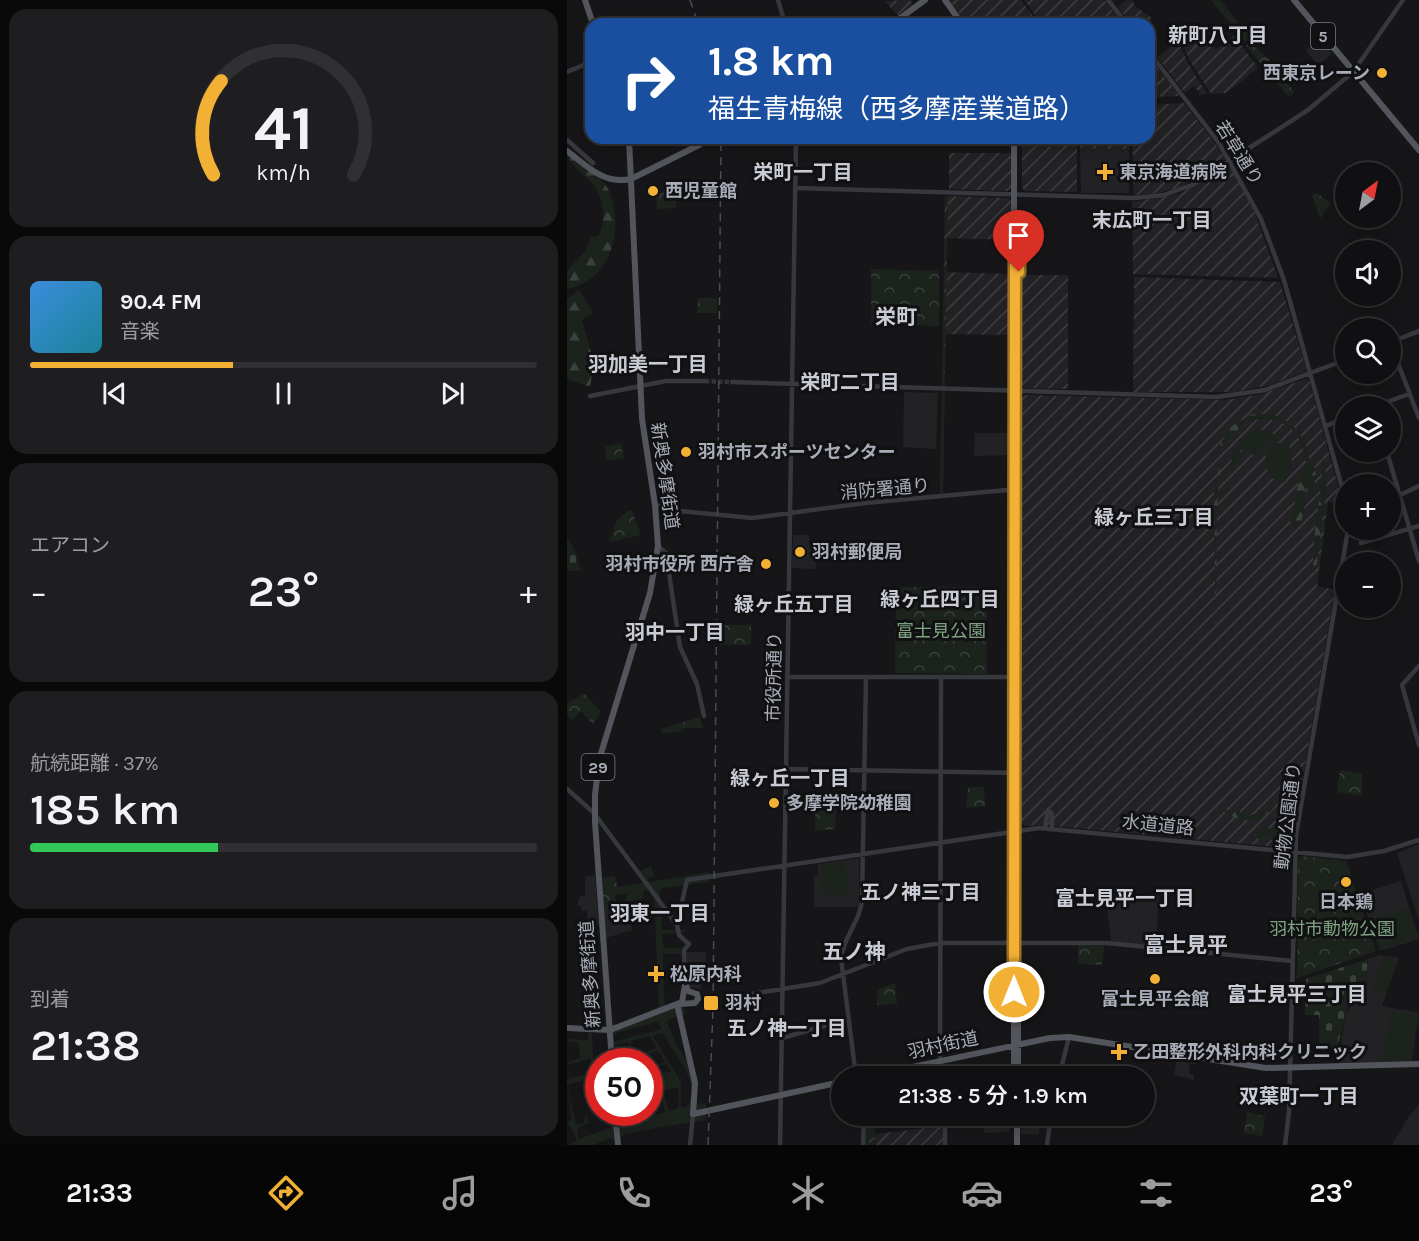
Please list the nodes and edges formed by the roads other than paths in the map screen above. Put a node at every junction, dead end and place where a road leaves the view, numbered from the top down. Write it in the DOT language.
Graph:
graph roads {
  1 [pos="585,0"];
  2 [pos="778,0"];
  3 [pos="925,0"];
  4 [pos="943,0"];
  5 [pos="1108,0"];
  6 [pos="1294,0"];
  7 [pos="1403,0"];
  8 [pos="591,18"];
  9 [pos="783,18"];
  10 [pos="900,18"];
  11 [pos="956,18"];
  12 [pos="1122,18"];
  13 [pos="1155,60"];
  14 [pos="585,64"];
  15 [pos="567,72"];
  16 [pos="1353,72"];
  17 [pos="1394,121"];
  18 [pos="567,140"];
  19 [pos="629,144"];
  20 [pos="796,144"];
  21 [pos="1017,144"];
  22 [pos="699,145"];
  23 [pos="1419,150"];
  24 [pos="567,151"];
  25 [pos="1419,155"];
  26 [pos="1231,161"];
  27 [pos="593,163"];
  28 [pos="631,179"];
  29 [pos="796,188"];
  30 [pos="1017,194"];
  31 [pos="1419,332"];
  32 [pos="1401,340"];
  33 [pos="1335,364"];
  34 [pos="1401,372"];
  35 [pos="1311,373"];
  36 [pos="705,381"];
  37 [pos="732,382"];
  38 [pos="792,384"];
  39 [pos="641,386"];
  40 [pos="1017,391"];
  41 [pos="1409,394"];
  42 [pos="590,397"];
  43 [pos="1401,397"];
  44 [pos="1419,418"];
  45 [pos="1335,422"];
  46 [pos="1326,426"];
  47 [pos="1339,474"];
  48 [pos="1419,486"];
  49 [pos="1016,489"];
  50 [pos="1401,495"];
  51 [pos="1401,498"];
  52 [pos="655,505"];
  53 [pos="790,513"];
  54 [pos="1419,526"];
  55 [pos="1410,529"];
  56 [pos="1346,540"];
  57 [pos="1361,543"];
  58 [pos="658,546"];
  59 [pos="1419,561"];
  60 [pos="1419,666"];
  61 [pos="787,677"];
  62 [pos="866,677"];
  63 [pos="941,677"];
  64 [pos="1016,677"];
  65 [pos="703,716"];
  66 [pos="1419,745"];
  67 [pos="786,769"];
  68 [pos="865,770"];
  69 [pos="941,772"];
  70 [pos="1016,773"];
  71 [pos="567,789"];
  72 [pos="594,813"];
  73 [pos="1045,828"];
  74 [pos="1052,829"];
  75 [pos="1016,830"];
  76 [pos="1419,840"];
  77 [pos="941,842"];
  78 [pos="1294,852"];
  79 [pos="863,854"];
  80 [pos="785,865"];
  81 [pos="677,925"];
  82 [pos="940,943"];
  83 [pos="1016,943"];
  84 [pos="1292,961"];
  85 [pos="843,975"];
  86 [pos="783,990"];
  87 [pos="687,991"];
  88 [pos="733,997"];
  89 [pos="677,1004"];
  90 [pos="849,1018"];
  91 [pos="567,1028"];
  92 [pos="610,1030"];
  93 [pos="1069,1037"];
  94 [pos="782,1038"];
  95 [pos="1016,1046"];
  96 [pos="611,1048"];
  97 [pos="938,1062"];
  98 [pos="1419,1064"];
  99 [pos="855,1066"];
  100 [pos="919,1066"];
  101 [pos="939,1066"];
  102 [pos="1016,1066"];
  103 [pos="1062,1066"];
  104 [pos="1290,1068"];
  105 [pos="831,1084"];
  106 [pos="781,1095"];
  107 [pos="693,1113"];
  108 [pos="616,1126"];
  109 [pos="864,1126"];
  110 [pos="945,1126"];
  111 [pos="1016,1126"];
  112 [pos="1050,1126"];
  113 [pos="618,1145"];
  114 [pos="690,1145"];
  115 [pos="780,1145"];
  116 [pos="863,1145"];
  117 [pos="945,1145"];
  118 [pos="1015,1145"];
  119 [pos="1047,1145"];
  120 [pos="1285,1145"];
  1 -- 8 [label="main road"];
  2 -- 9 [label="street"];
  3 -- 10 [label="main road"];
  4 -- 11 [label="main road"];
  5 -- 12 [label="street"];
  6 -- 16 [label="main road, 5"];
  7 -- 16 [label="street"];
  13 -- 26 [label="street, 若草通り"];
  14 -- 15 [label="street"];
  16 -- 17 [label="main road, 5"];
  16 -- 26 [label="street"];
  17 -- 23 [label="main road, 5"];
  17 -- 25 [label="main road, 5"];
  18 -- 27 [label="street"];
  19 -- 28 [label="main road, 新奥多摩街道 / 29"];
  20 -- 29 [label="street, 市役所通り"];
  21 -- 30 [label="main road"];
  22 -- 28 [label="main road"];
  24 -- 28 [label="main road"];
  26 -- 30 [label="street"];
  26 -- 35 [label="street, 若草通り"];
  28 -- 39 [label="main road, 新奥多摩街道 / 29"];
  29 -- 30 [label="street"];
  29 -- 38 [label="street, 市役所通り"];
  30 -- 40 [label="main road"];
  31 -- 32 [label="street"];
  33 -- 35 [label="street"];
  34 -- 41 [label="street"];
  35 -- 40 [label="street"];
  35 -- 46 [label="street"];
  36 -- 39 [label="street"];
  37 -- 38 [label="street"];
  38 -- 40 [label="street"];
  38 -- 53 [label="street, 市役所通り"];
  39 -- 42 [label="street"];
  39 -- 52 [label="main road, 新奥多摩街道 / 29"];
  40 -- 49 [label="main road"];
  41 -- 43 [label="street"];
  41 -- 44 [label="street"];
  45 -- 46 [label="street"];
  46 -- 47 [label="street"];
  48 -- 50 [label="street"];
  49 -- 53 [label="street, 消防署通り"];
  49 -- 64 [label="main road"];
  51 -- 55 [label="street"];
  52 -- 53 [label="street, 消防署通り"];
  52 -- 58 [label="main road, 新奥多摩街道 / 29"];
  53 -- 61 [label="street, 市役所通り"];
  54 -- 55 [label="street"];
  55 -- 57 [label="street"];
  55 -- 59 [label="street"];
  56 -- 78 [label="street, 動物公園通り"];
  58 -- 65 [label="street"];
  58 -- 72 [label="main road, 新奥多摩街道 / 29"];
  60 -- 66 [label="street"];
  61 -- 62 [label="street"];
  61 -- 67 [label="street, 市役所通り"];
  62 -- 63 [label="street"];
  62 -- 68 [label="street"];
  63 -- 64 [label="street"];
  63 -- 69 [label="street"];
  64 -- 70 [label="main road"];
  67 -- 68 [label="street"];
  67 -- 80 [label="street, 市役所通り"];
  68 -- 69 [label="street"];
  68 -- 79 [label="street"];
  69 -- 70 [label="street"];
  69 -- 77 [label="street"];
  70 -- 75 [label="main road"];
  71 -- 72 [label="street"];
  72 -- 81 [label="street"];
  72 -- 92 [label="main road, 新奥多摩街道 / 29"];
  73 -- 74 [label="street, 水道道路"];
  73 -- 74 [label="street"];
  73 -- 75 [label="street, 水道道路"];
  74 -- 78 [label="street, 水道道路"];
  75 -- 77 [label="street, 水道道路"];
  75 -- 83 [label="main road"];
  76 -- 78 [label="street, 水道道路"];
  77 -- 79 [label="street, 水道道路"];
  77 -- 82 [label="street"];
  78 -- 84 [label="street, 動物公園通り"];
  79 -- 80 [label="street, 水道道路"];
  79 -- 85 [label="street"];
  80 -- 81 [label="street"];
  80 -- 86 [label="street, 市役所通り"];
  81 -- 87 [label="street"];
  82 -- 83 [label="street"];
  82 -- 85 [label="street"];
  82 -- 97 [label="street"];
  83 -- 84 [label="street"];
  83 -- 95 [label="main road"];
  84 -- 104 [label="street, 動物公園通り"];
  85 -- 86 [label="street"];
  85 -- 90 [label="street"];
  86 -- 88 [label="street"];
  86 -- 94 [label="street, 市役所通り"];
  87 -- 89 [label="main road"];
  87 -- 89 [label="main road"];
  89 -- 92 [label="main road"];
  89 -- 107 [label="main road"];
  90 -- 94 [label="street"];
  90 -- 99 [label="street"];
  91 -- 92 [label="main road"];
  92 -- 96 [label="main road, 新奥多摩街道 / 29"];
  93 -- 95 [label="main road, 羽村街道"];
  93 -- 103 [label="street"];
  93 -- 104 [label="main road, 羽村街道"];
  94 -- 106 [label="street, 市役所通り"];
  95 -- 97 [label="main road, 羽村街道"];
  95 -- 102 [label="main road"];
  97 -- 100 [label="main road, 羽村街道"];
  97 -- 101 [label="street"];
  98 -- 104 [label="main road, 羽村街道"];
  104 -- 120 [label="street, 動物公園通り"];
  105 -- 106 [label="main road"];
  106 -- 107 [label="main road"];
  106 -- 115 [label="street, 市役所通り"];
  107 -- 114 [label="street"];
  108 -- 113 [label="main road"];
  109 -- 116 [label="street"];
  110 -- 117 [label="street"];
  111 -- 118 [label="main road"];
  112 -- 119 [label="street"];
}
